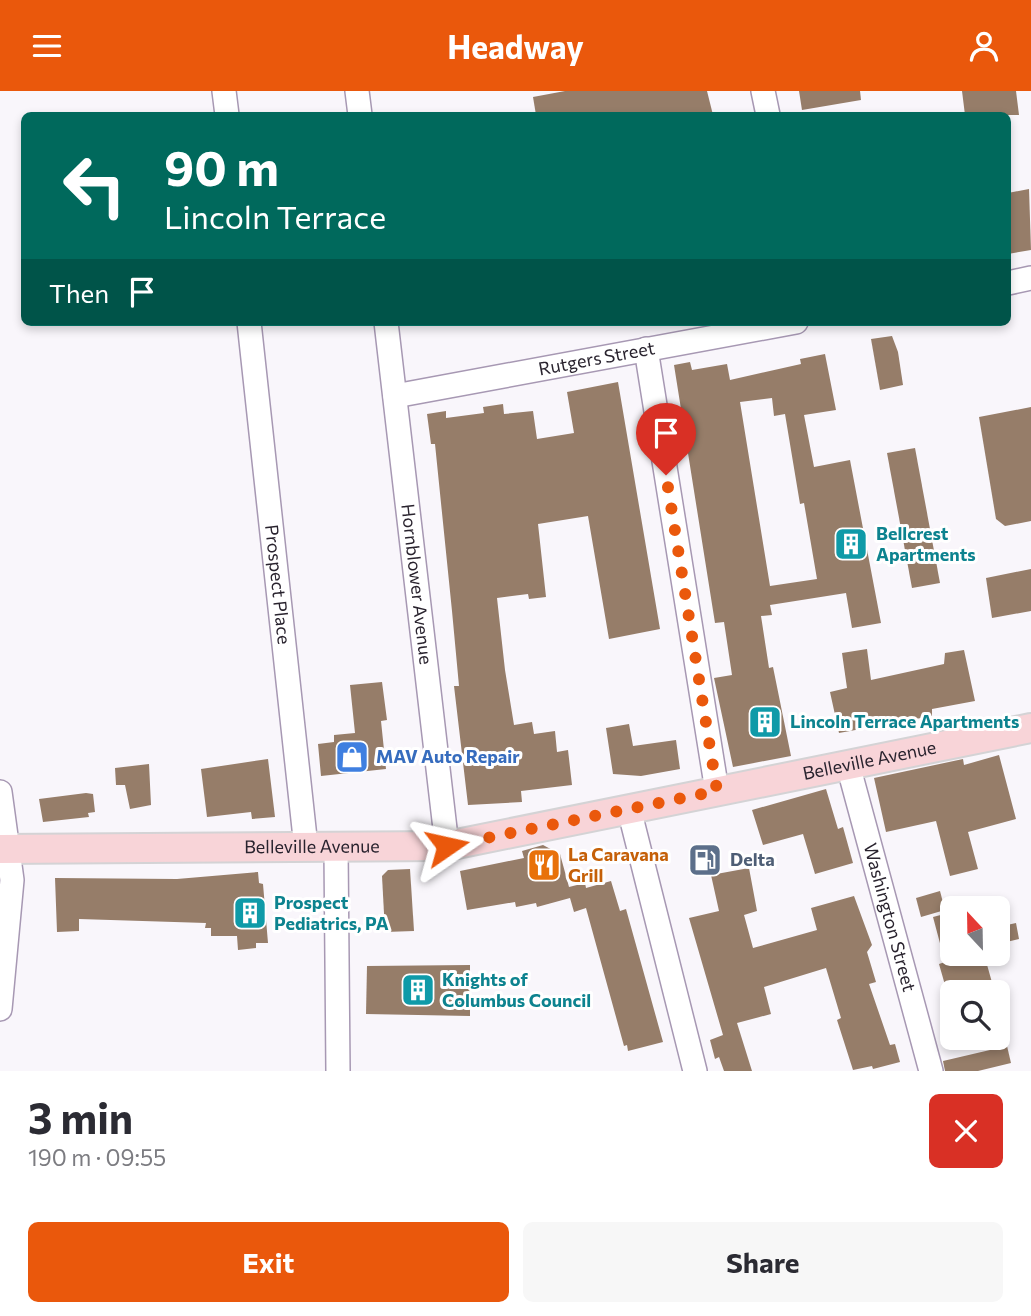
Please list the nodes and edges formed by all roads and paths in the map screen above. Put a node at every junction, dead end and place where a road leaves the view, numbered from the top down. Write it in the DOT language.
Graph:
graph roads {
  1 [pos="224,91"];
  2 [pos="357,91"];
  3 [pos="763,91"];
  4 [pos="227,112"];
  5 [pos="360,112"];
  6 [pos="767,112"];
  7 [pos="1031,278"];
  8 [pos="1011,282"];
  9 [pos="249,326"];
  10 [pos="386,326"];
  11 [pos="774,326"];
  12 [pos="646,349"];
  13 [pos="395,396"];
  14 [pos="1031,728"];
  15 [pos="848,765"];
  16 [pos="717,791"];
  17 [pos="0,792"];
  18 [pos="629,809"];
  19 [pos="447,846"];
  20 [pos="306,847"];
  21 [pos="4,849"];
  22 [pos="336,849"];
  23 [pos="0,1009"];
  24 [pos="338,1071"];
  25 [pos="695,1071"];
  26 [pos="931,1071"];
  1 -- 4 [label="street"];
  2 -- 5 [label="street"];
  3 -- 6 [label="street"];
  7 -- 8 [label="street"];
  9 -- 20 [label="street, Prospect Place"];
  10 -- 13 [label="street, Hornblower Avenue"];
  11 -- 12 [label="street, Rutgers Street"];
  12 -- 13 [label="street, Rutgers Street"];
  12 -- 16 [label="street"];
  13 -- 19 [label="street, Hornblower Avenue"];
  14 -- 15 [label="main road, Belleville Avenue"];
  15 -- 16 [label="main road, Belleville Avenue"];
  15 -- 26 [label="street, Washington Street"];
  16 -- 18 [label="main road, Belleville Avenue"];
  17 -- 21 [label="street"];
  18 -- 19 [label="main road, Belleville Avenue"];
  18 -- 25 [label="street"];
  19 -- 22 [label="main road, Belleville Avenue"];
  20 -- 21 [label="main road, Belleville Avenue"];
  20 -- 22 [label="main road, Belleville Avenue"];
  21 -- 23 [label="street"];
  22 -- 24 [label="street"];
}
